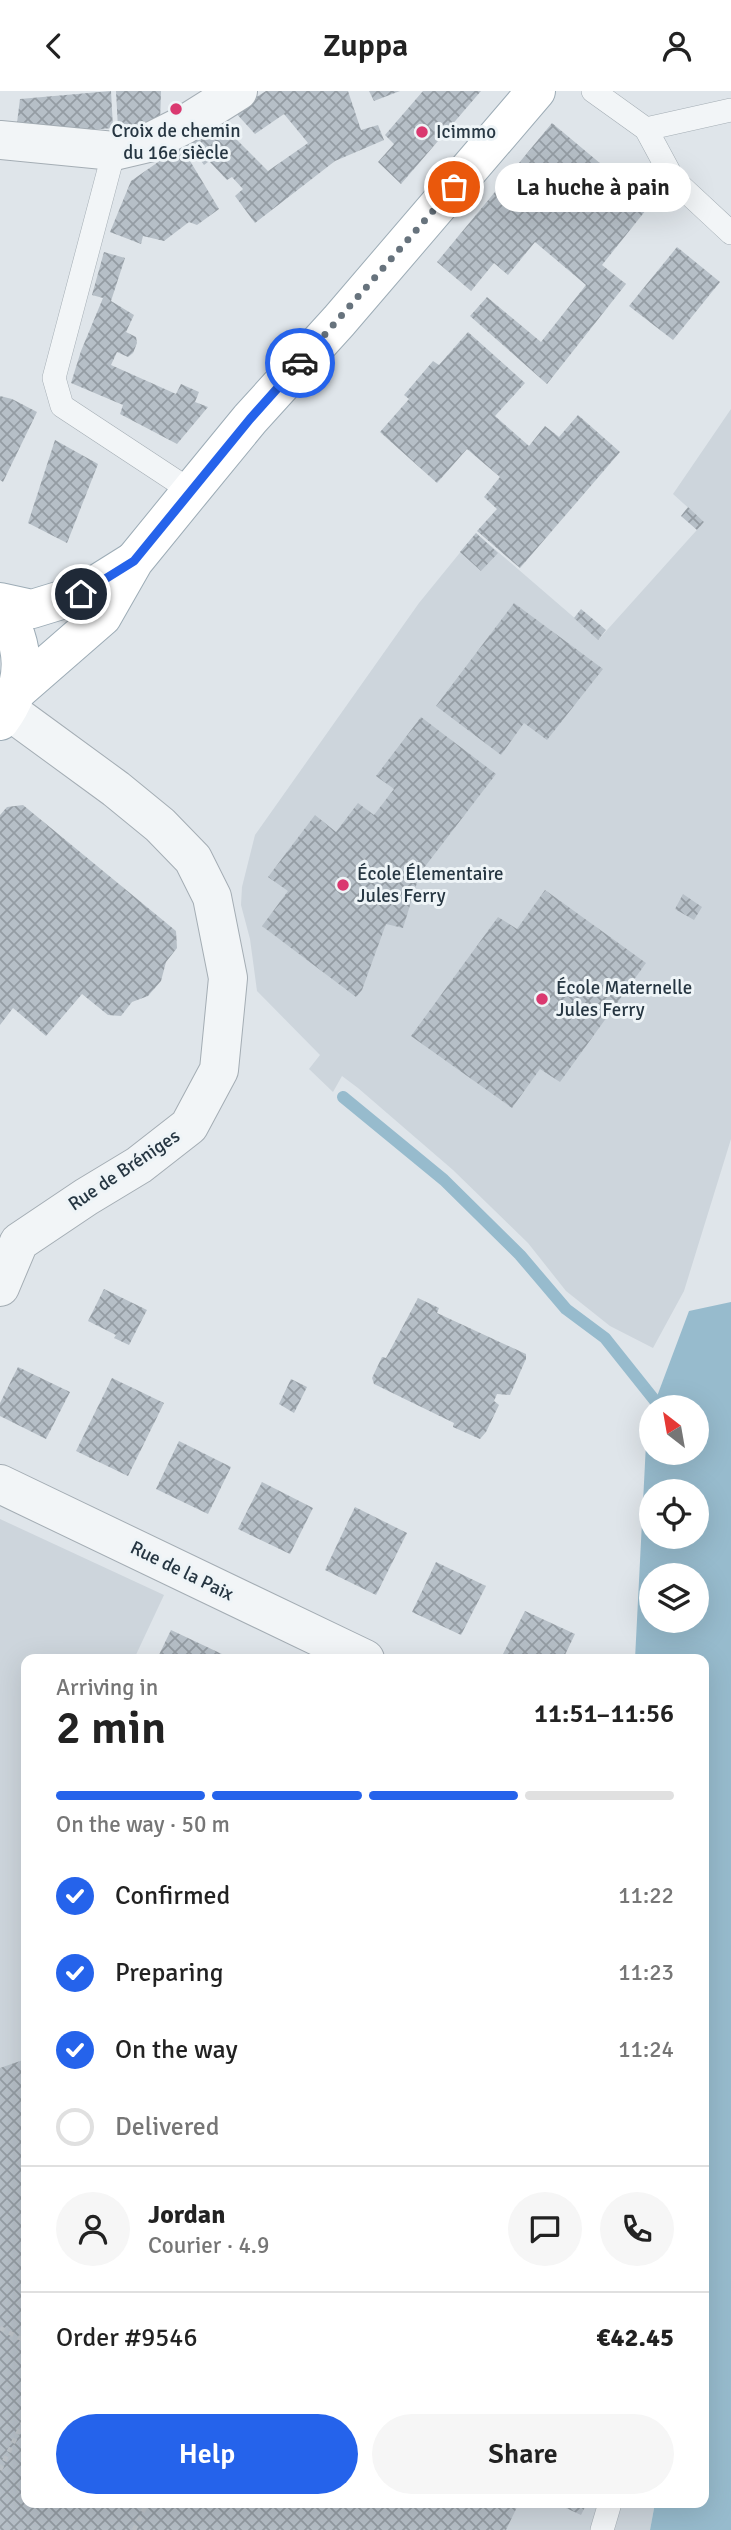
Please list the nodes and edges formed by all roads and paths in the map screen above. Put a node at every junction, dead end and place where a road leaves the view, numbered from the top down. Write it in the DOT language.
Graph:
graph roads {
  1 [pos="238,91"];
  2 [pos="536,91"];
  3 [pos="593,91"];
  4 [pos="200,102"];
  5 [pos="731,110"];
  6 [pos="646,129"];
  7 [pos="0,140"];
  8 [pos="114,151"];
  9 [pos="731,233"];
  10 [pos="191,491"];
  11 [pos="134,561"];
  12 [pos="0,603"];
  13 [pos="8,707"];
  14 [pos="0,1287"];
  15 [pos="0,1483"];
  16 [pos="355,1654"];
  17 [pos="0,2328"];
  18 [pos="21,2338"];
  19 [pos="21,2426"];
  20 [pos="0,2470"];
  21 [pos="145,2508"];
  22 [pos="609,2508"];
  23 [pos="134,2530"];
  24 [pos="602,2530"];
  1 -- 4 [label="street"];
  2 -- 10 [label="main road"];
  3 -- 6 [label="lane"];
  4 -- 8 [label="street"];
  5 -- 6 [label="lane"];
  6 -- 9 [label="lane"];
  7 -- 8 [label="street"];
  8 -- 10 [label="lane"];
  10 -- 11 [label="main road"];
  11 -- 12 [label="main road"];
  11 -- 13 [label="main road"];
  12 -- 13 [label="main road"];
  13 -- 14 [label="street, Rue de Bréniges"];
  15 -- 16 [label="street, Rue de la Paix"];
  17 -- 18 [label="path"];
  19 -- 20 [label="path"];
  21 -- 23 [label="path"];
  22 -- 24 [label="lane"];
}
